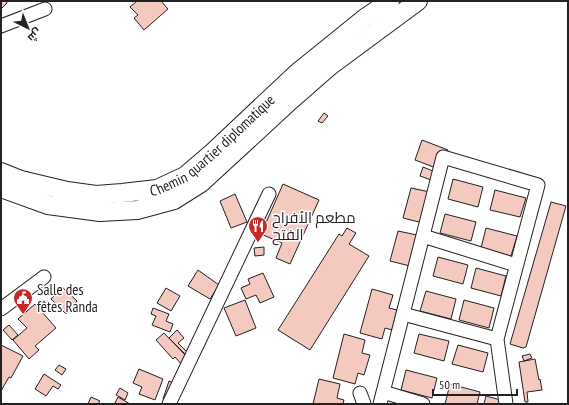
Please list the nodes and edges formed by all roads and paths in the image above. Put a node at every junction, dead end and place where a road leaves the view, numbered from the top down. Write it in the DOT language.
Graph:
graph roads {
  1 [pos="390,1"];
  2 [pos="418,1"];
  3 [pos="45,9"];
  4 [pos="1,26"];
  5 [pos="1,172"];
  6 [pos="1,188"];
  7 [pos="269,194"];
  8 [pos="423,236"];
  9 [pos="516,265"];
  10 [pos="44,277"];
  11 [pos="1,309"];
  12 [pos="403,314"];
  13 [pos="497,339"];
  14 [pos="382,398"];
  15 [pos="169,404"];
  16 [pos="423,404"];
  17 [pos="506,404"];
  1 -- 5 [label="highway, Chemin quartier diplomatique"];
  2 -- 6 [label="highway"];
  3 -- 4 [label="street"];
  7 -- 15 [label="street"];
  8 -- 9 [label="street"];
  8 -- 9 [label="street"];
  8 -- 12 [label="street"];
  9 -- 13 [label="street"];
  10 -- 11 [label="street"];
  12 -- 13 [label="street"];
  12 -- 14 [label="street"];
  13 -- 17 [label="street"];
  14 -- 16 [label="street"];
}
